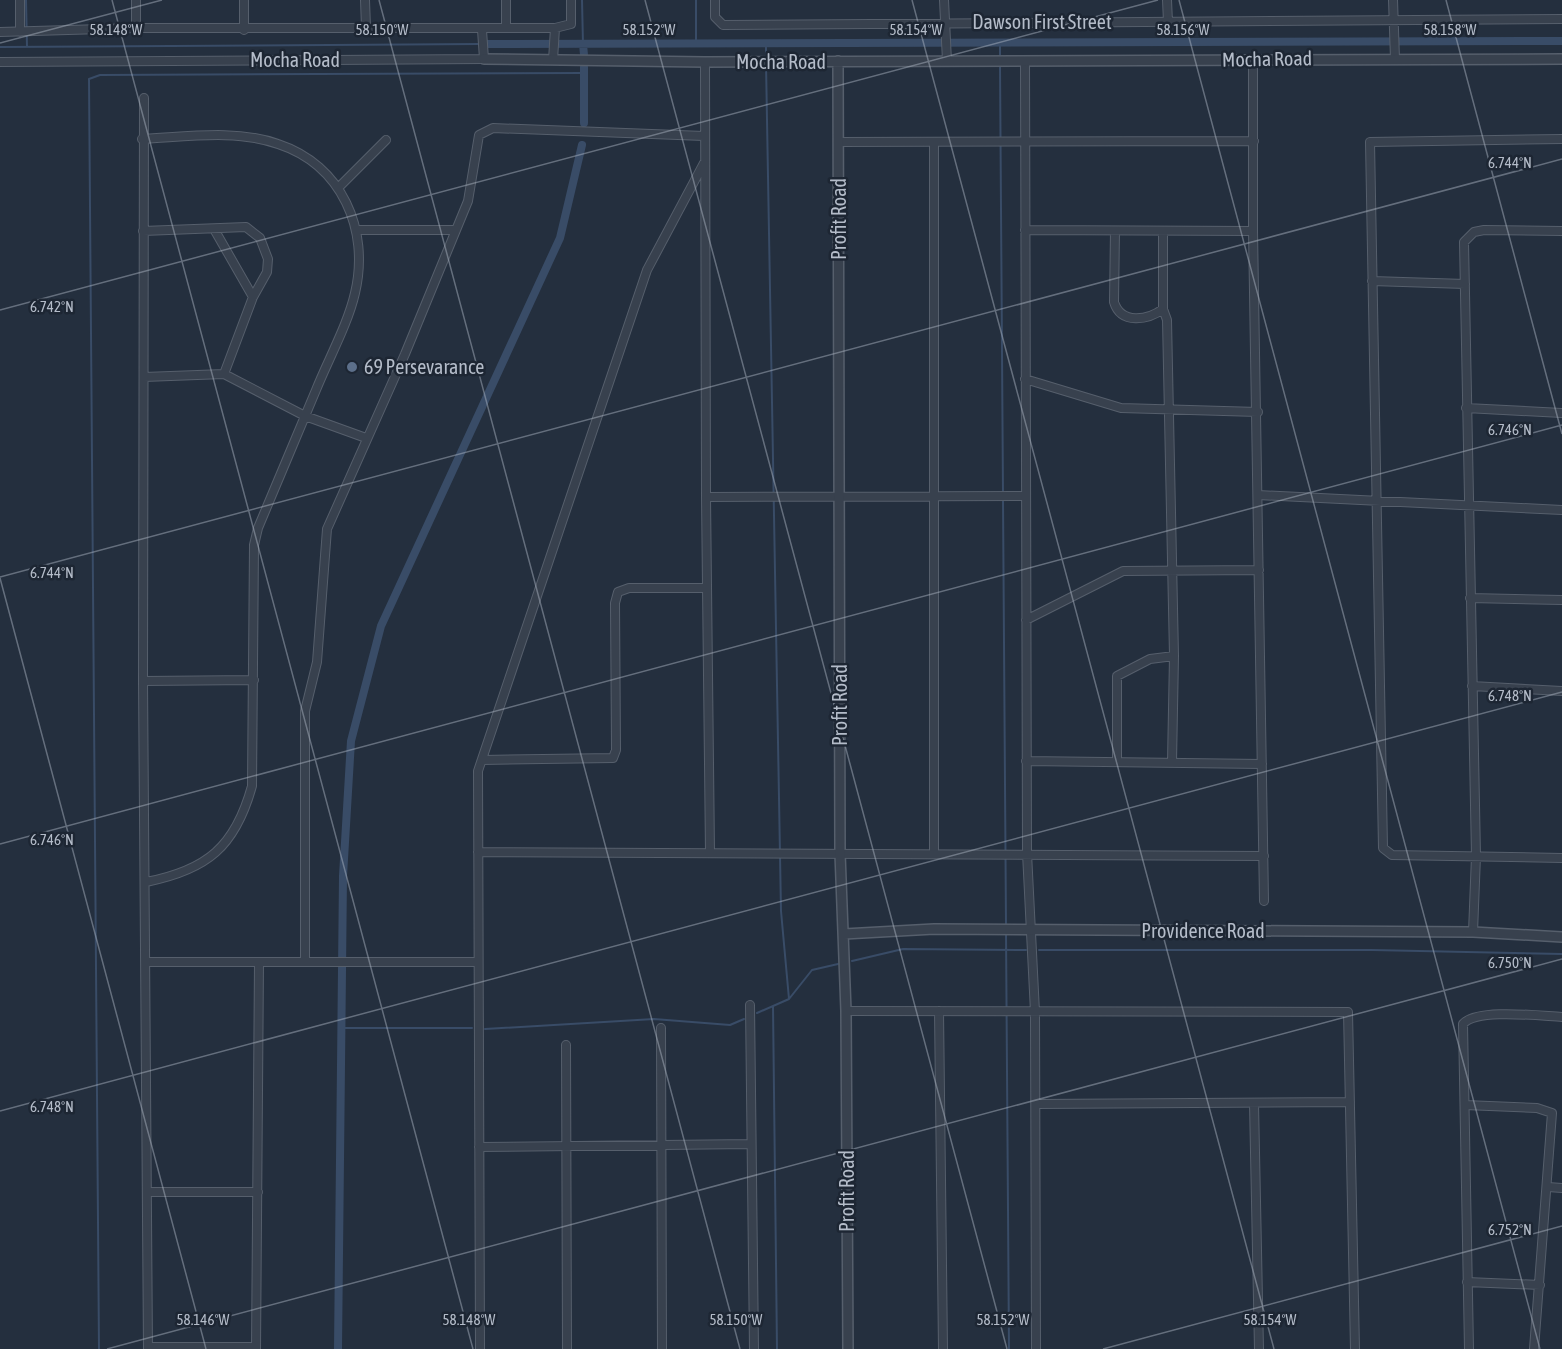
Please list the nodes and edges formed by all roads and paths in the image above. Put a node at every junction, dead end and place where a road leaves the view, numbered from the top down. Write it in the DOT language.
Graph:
graph roads {
  1 [pos="20,0"];
  2 [pos="136,0"];
  3 [pos="244,0"];
  4 [pos="366,0"];
  5 [pos="506,0"];
  6 [pos="571,0"];
  7 [pos="716,0"];
  8 [pos="944,0"];
  9 [pos="1167,0"];
  10 [pos="1393,0"];
  11 [pos="1562,19"];
  12 [pos="1394,20"];
  13 [pos="1168,22"];
  14 [pos="944,23"];
  15 [pos="366,27"];
  16 [pos="136,28"];
  17 [pos="506,28"];
  18 [pos="555,28"];
  19 [pos="244,30"];
  20 [pos="482,30"];
  21 [pos="0,32"];
  22 [pos="20,33"];
  23 [pos="1395,54"];
  24 [pos="553,57"];
  25 [pos="947,57"];
  26 [pos="483,59"];
  27 [pos="1253,59"];
  28 [pos="1562,59"];
  29 [pos="1025,61"];
  30 [pos="0,62"];
  31 [pos="705,62"];
  32 [pos="838,62"];
  33 [pos="144,98"];
  34 [pos="704,136"];
  35 [pos="142,139"];
  36 [pos="1562,139"];
  37 [pos="386,140"];
  38 [pos="1254,141"];
  39 [pos="839,142"];
  40 [pos="934,142"];
  41 [pos="1026,142"];
  42 [pos="704,163"];
  43 [pos="339,187"];
  44 [pos="214,229"];
  45 [pos="357,230"];
  46 [pos="456,230"];
  47 [pos="1025,230"];
  48 [pos="143,231"];
  49 [pos="1115,231"];
  50 [pos="1163,231"];
  51 [pos="1253,231"];
  52 [pos="1562,231"];
  53 [pos="1372,281"];
  54 [pos="1465,284"];
  55 [pos="254,297"];
  56 [pos="1163,309"];
  57 [pos="224,374"];
  58 [pos="144,377"];
  59 [pos="1025,379"];
  60 [pos="1466,408"];
  61 [pos="1169,411"];
  62 [pos="1258,412"];
  63 [pos="1562,413"];
  64 [pos="305,416"];
  65 [pos="366,438"];
  66 [pos="839,495"];
  67 [pos="1258,495"];
  68 [pos="1026,496"];
  69 [pos="706,497"];
  70 [pos="933,497"];
  71 [pos="1375,500"];
  72 [pos="1468,503"];
  73 [pos="1562,510"];
  74 [pos="1171,570"];
  75 [pos="1259,570"];
  76 [pos="707,588"];
  77 [pos="1470,598"];
  78 [pos="1562,600"];
  79 [pos="1026,620"];
  80 [pos="1174,656"];
  81 [pos="254,680"];
  82 [pos="143,681"];
  83 [pos="1472,686"];
  84 [pos="1562,691"];
  85 [pos="482,760"];
  86 [pos="1026,761"];
  87 [pos="1117,762"];
  88 [pos="1172,762"];
  89 [pos="1262,764"];
  90 [pos="478,852"];
  91 [pos="710,853"];
  92 [pos="840,853"];
  93 [pos="933,853"];
  94 [pos="1027,853"];
  95 [pos="1264,856"];
  96 [pos="1476,856"];
  97 [pos="1562,858"];
  98 [pos="146,882"];
  99 [pos="1264,901"];
  100 [pos="1032,931"];
  101 [pos="1473,932"];
  102 [pos="844,933"];
  103 [pos="1562,936"];
  104 [pos="146,962"];
  105 [pos="259,962"];
  106 [pos="305,962"];
  107 [pos="478,962"];
  108 [pos="750,1005"];
  109 [pos="846,1011"];
  110 [pos="939,1011"];
  111 [pos="1035,1012"];
  112 [pos="1562,1017"];
  113 [pos="662,1028"];
  114 [pos="566,1045"];
  115 [pos="1350,1102"];
  116 [pos="1254,1103"];
  117 [pos="1036,1104"];
  118 [pos="1465,1105"];
  119 [pos="751,1144"];
  120 [pos="663,1145"];
  121 [pos="568,1146"];
  122 [pos="479,1147"];
  123 [pos="1548,1187"];
  124 [pos="1562,1188"];
  125 [pos="149,1192"];
  126 [pos="258,1192"];
  127 [pos="1467,1282"];
  128 [pos="1540,1285"];
  129 [pos="148,1348"];
  130 [pos="256,1348"];
  131 [pos="480,1349"];
  132 [pos="567,1349"];
  133 [pos="662,1349"];
  134 [pos="754,1349"];
  135 [pos="848,1349"];
  136 [pos="943,1349"];
  137 [pos="1036,1349"];
  138 [pos="1259,1349"];
  139 [pos="1355,1349"];
  140 [pos="1468,1349"];
  141 [pos="1534,1349"];
  1 -- 22 [label="street"];
  2 -- 16 [label="street"];
  3 -- 19 [label="street"];
  4 -- 15 [label="street"];
  5 -- 17 [label="street"];
  6 -- 18 [label="street"];
  7 -- 14 [label="street, Dawson First Street"];
  8 -- 14 [label="street"];
  9 -- 13 [label="street"];
  10 -- 12 [label="street"];
  11 -- 12 [label="street, Dawson First Street"];
  12 -- 13 [label="street, Dawson First Street"];
  12 -- 23 [label="street"];
  13 -- 14 [label="street, Dawson First Street"];
  14 -- 25 [label="street"];
  15 -- 19 [label="street"];
  15 -- 20 [label="street"];
  16 -- 19 [label="street"];
  16 -- 22 [label="street"];
  17 -- 18 [label="street"];
  17 -- 20 [label="street"];
  18 -- 24 [label="street"];
  20 -- 26 [label="street"];
  21 -- 22 [label="street"];
  23 -- 27 [label="street, Mocha Road"];
  23 -- 28 [label="street, Mocha Road"];
  24 -- 26 [label="street, Mocha Road"];
  24 -- 31 [label="street, Mocha Road"];
  25 -- 29 [label="street, Mocha Road"];
  25 -- 32 [label="street, Mocha Road"];
  26 -- 30 [label="street, Mocha Road"];
  27 -- 29 [label="street, Mocha Road"];
  27 -- 38 [label="street"];
  29 -- 41 [label="street"];
  31 -- 32 [label="street, Mocha Road"];
  31 -- 34 [label="street"];
  32 -- 39 [label="street, Profit Road"];
  33 -- 35 [label="street"];
  34 -- 42 [label="street"];
  34 -- 46 [label="street"];
  35 -- 43 [label="street"];
  35 -- 48 [label="street"];
  36 -- 53 [label="street"];
  37 -- 43 [label="street"];
  38 -- 41 [label="street"];
  38 -- 51 [label="street"];
  39 -- 40 [label="street"];
  39 -- 66 [label="street, Profit Road"];
  40 -- 41 [label="street"];
  40 -- 70 [label="street"];
  41 -- 47 [label="street"];
  42 -- 69 [label="street"];
  42 -- 85 [label="street"];
  43 -- 45 [label="street"];
  44 -- 48 [label="street"];
  44 -- 55 [label="street"];
  44 -- 55 [label="street"];
  45 -- 46 [label="street"];
  45 -- 64 [label="street"];
  46 -- 65 [label="street"];
  47 -- 49 [label="street"];
  47 -- 59 [label="street"];
  48 -- 58 [label="street"];
  49 -- 50 [label="street"];
  49 -- 56 [label="street"];
  50 -- 51 [label="street"];
  50 -- 56 [label="street"];
  51 -- 62 [label="street"];
  52 -- 54 [label="street"];
  53 -- 54 [label="street"];
  53 -- 71 [label="street"];
  54 -- 60 [label="street"];
  55 -- 57 [label="street"];
  56 -- 61 [label="street"];
  57 -- 58 [label="street"];
  57 -- 64 [label="street"];
  58 -- 82 [label="street"];
  59 -- 61 [label="street"];
  59 -- 68 [label="street"];
  60 -- 63 [label="street"];
  60 -- 72 [label="street"];
  61 -- 62 [label="street"];
  61 -- 74 [label="street"];
  62 -- 67 [label="street"];
  64 -- 65 [label="street"];
  64 -- 81 [label="street"];
  65 -- 106 [label="street"];
  66 -- 69 [label="street"];
  66 -- 70 [label="street"];
  66 -- 92 [label="street, Profit Road"];
  67 -- 71 [label="street"];
  67 -- 75 [label="street"];
  68 -- 70 [label="street"];
  68 -- 79 [label="street"];
  69 -- 76 [label="street"];
  70 -- 93 [label="street"];
  71 -- 72 [label="street"];
  71 -- 96 [label="street"];
  72 -- 73 [label="street"];
  72 -- 77 [label="street"];
  74 -- 75 [label="street"];
  74 -- 79 [label="street"];
  74 -- 80 [label="street"];
  75 -- 89 [label="street"];
  76 -- 85 [label="street"];
  76 -- 91 [label="street"];
  77 -- 78 [label="street"];
  77 -- 83 [label="street"];
  79 -- 86 [label="street"];
  80 -- 87 [label="street"];
  80 -- 88 [label="street"];
  81 -- 82 [label="street"];
  81 -- 98 [label="street"];
  82 -- 98 [label="street"];
  83 -- 84 [label="street"];
  83 -- 96 [label="street"];
  85 -- 90 [label="street"];
  86 -- 87 [label="street"];
  86 -- 94 [label="street"];
  87 -- 88 [label="street"];
  88 -- 89 [label="street"];
  89 -- 95 [label="street"];
  90 -- 91 [label="street"];
  90 -- 107 [label="street"];
  91 -- 92 [label="street"];
  92 -- 93 [label="street"];
  92 -- 102 [label="street, Profit Road"];
  93 -- 94 [label="street"];
  94 -- 95 [label="street"];
  94 -- 100 [label="street"];
  95 -- 99 [label="street"];
  96 -- 97 [label="street"];
  96 -- 101 [label="street"];
  98 -- 104 [label="street"];
  100 -- 101 [label="street, Providence Road"];
  100 -- 102 [label="street, Providence Road"];
  100 -- 111 [label="street"];
  101 -- 103 [label="street, Providence Road"];
  102 -- 109 [label="street, Profit Road"];
  104 -- 105 [label="street"];
  104 -- 125 [label="street"];
  105 -- 106 [label="street"];
  105 -- 126 [label="street"];
  106 -- 107 [label="street"];
  107 -- 122 [label="street"];
  108 -- 119 [label="street"];
  109 -- 110 [label="street"];
  109 -- 135 [label="street, Profit Road"];
  110 -- 111 [label="street"];
  110 -- 136 [label="street"];
  111 -- 115 [label="street"];
  111 -- 117 [label="street"];
  112 -- 118 [label="street"];
  113 -- 120 [label="street"];
  114 -- 121 [label="street"];
  115 -- 116 [label="street"];
  115 -- 139 [label="street"];
  116 -- 117 [label="street"];
  116 -- 138 [label="street"];
  117 -- 137 [label="street"];
  118 -- 123 [label="street"];
  118 -- 127 [label="street"];
  119 -- 120 [label="street"];
  119 -- 134 [label="street"];
  120 -- 121 [label="street"];
  120 -- 133 [label="street"];
  121 -- 122 [label="street"];
  121 -- 132 [label="street"];
  122 -- 131 [label="street"];
  123 -- 124 [label="street"];
  123 -- 128 [label="street"];
  125 -- 126 [label="street"];
  125 -- 129 [label="street"];
  126 -- 130 [label="street"];
  127 -- 128 [label="street"];
  127 -- 140 [label="street"];
  128 -- 141 [label="street"];
  129 -- 130 [label="street"];
}
